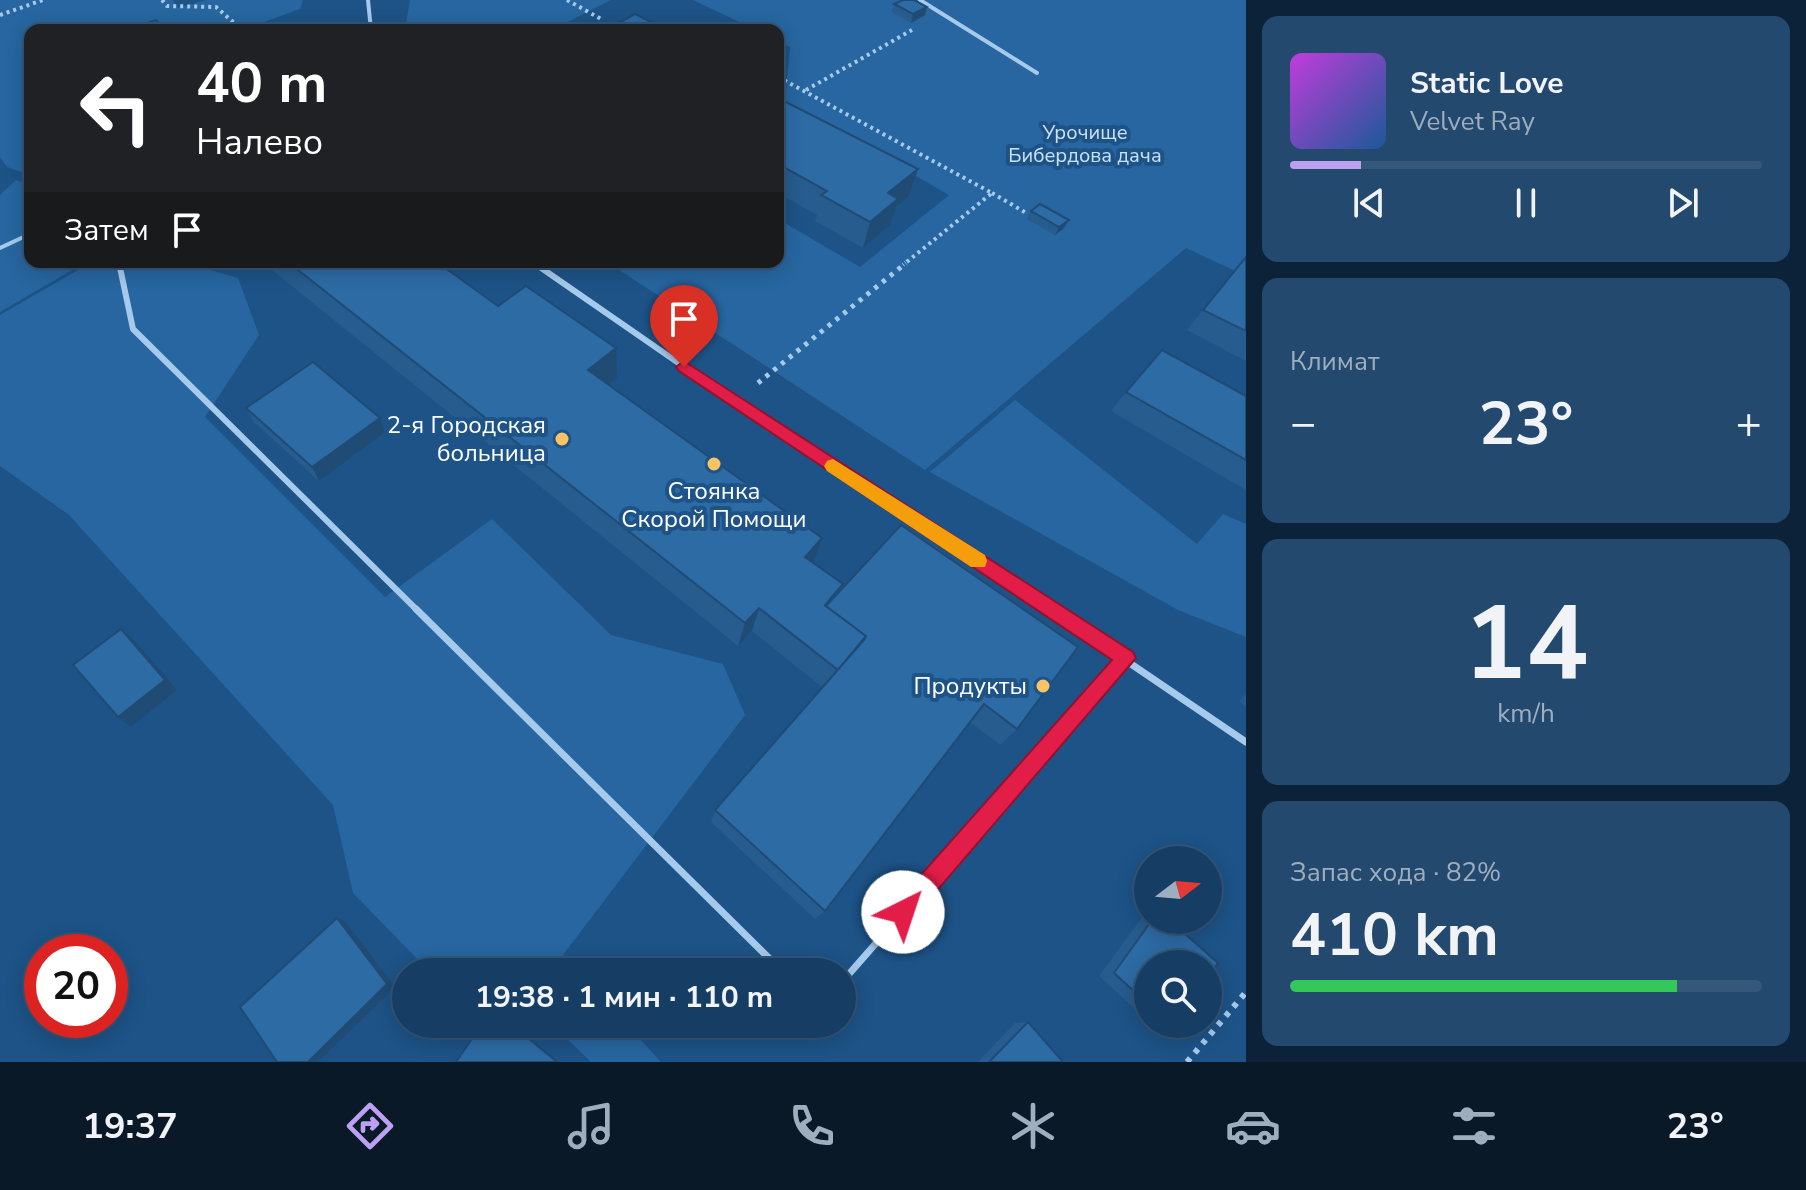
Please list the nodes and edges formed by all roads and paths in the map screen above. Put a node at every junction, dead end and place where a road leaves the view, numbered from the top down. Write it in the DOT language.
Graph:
graph roads {
  1 [pos="43,0"];
  2 [pos="162,0"];
  3 [pos="368,0"];
  4 [pos="567,0"];
  5 [pos="920,0"];
  6 [pos="942,13"];
  7 [pos="0,15"];
  8 [pos="601,19"];
  9 [pos="235,24"];
  10 [pos="370,24"];
  11 [pos="1037,73"];
  12 [pos="784,80"];
  13 [pos="805,91"];
  14 [pos="992,193"];
  15 [pos="1028,214"];
  16 [pos="24,237"];
  17 [pos="0,248"];
  18 [pos="120,268"];
  19 [pos="542,268"];
  20 [pos="735,402"];
  21 [pos="1126,658"];
  22 [pos="1246,742"];
  23 [pos="769,958"];
  24 [pos="856,966"];
  25 [pos="1246,992"];
  26 [pos="1187,1062"];
  1 -- 7 [label="path"];
  2 -- 9 [label="path"];
  3 -- 10 [label="lane"];
  4 -- 8 [label="path"];
  5 -- 6 [label="lane"];
  6 -- 11 [label="lane"];
  6 -- 13 [label="path"];
  12 -- 13 [label="path"];
  13 -- 14 [label="path"];
  14 -- 15 [label="path"];
  14 -- 20 [label="path"];
  16 -- 17 [label="lane"];
  18 -- 23 [label="lane"];
  19 -- 20 [label="lane"];
  20 -- 21 [label="lane"];
  21 -- 22 [label="lane"];
  21 -- 24 [label="lane"];
  25 -- 26 [label="path"];
}
